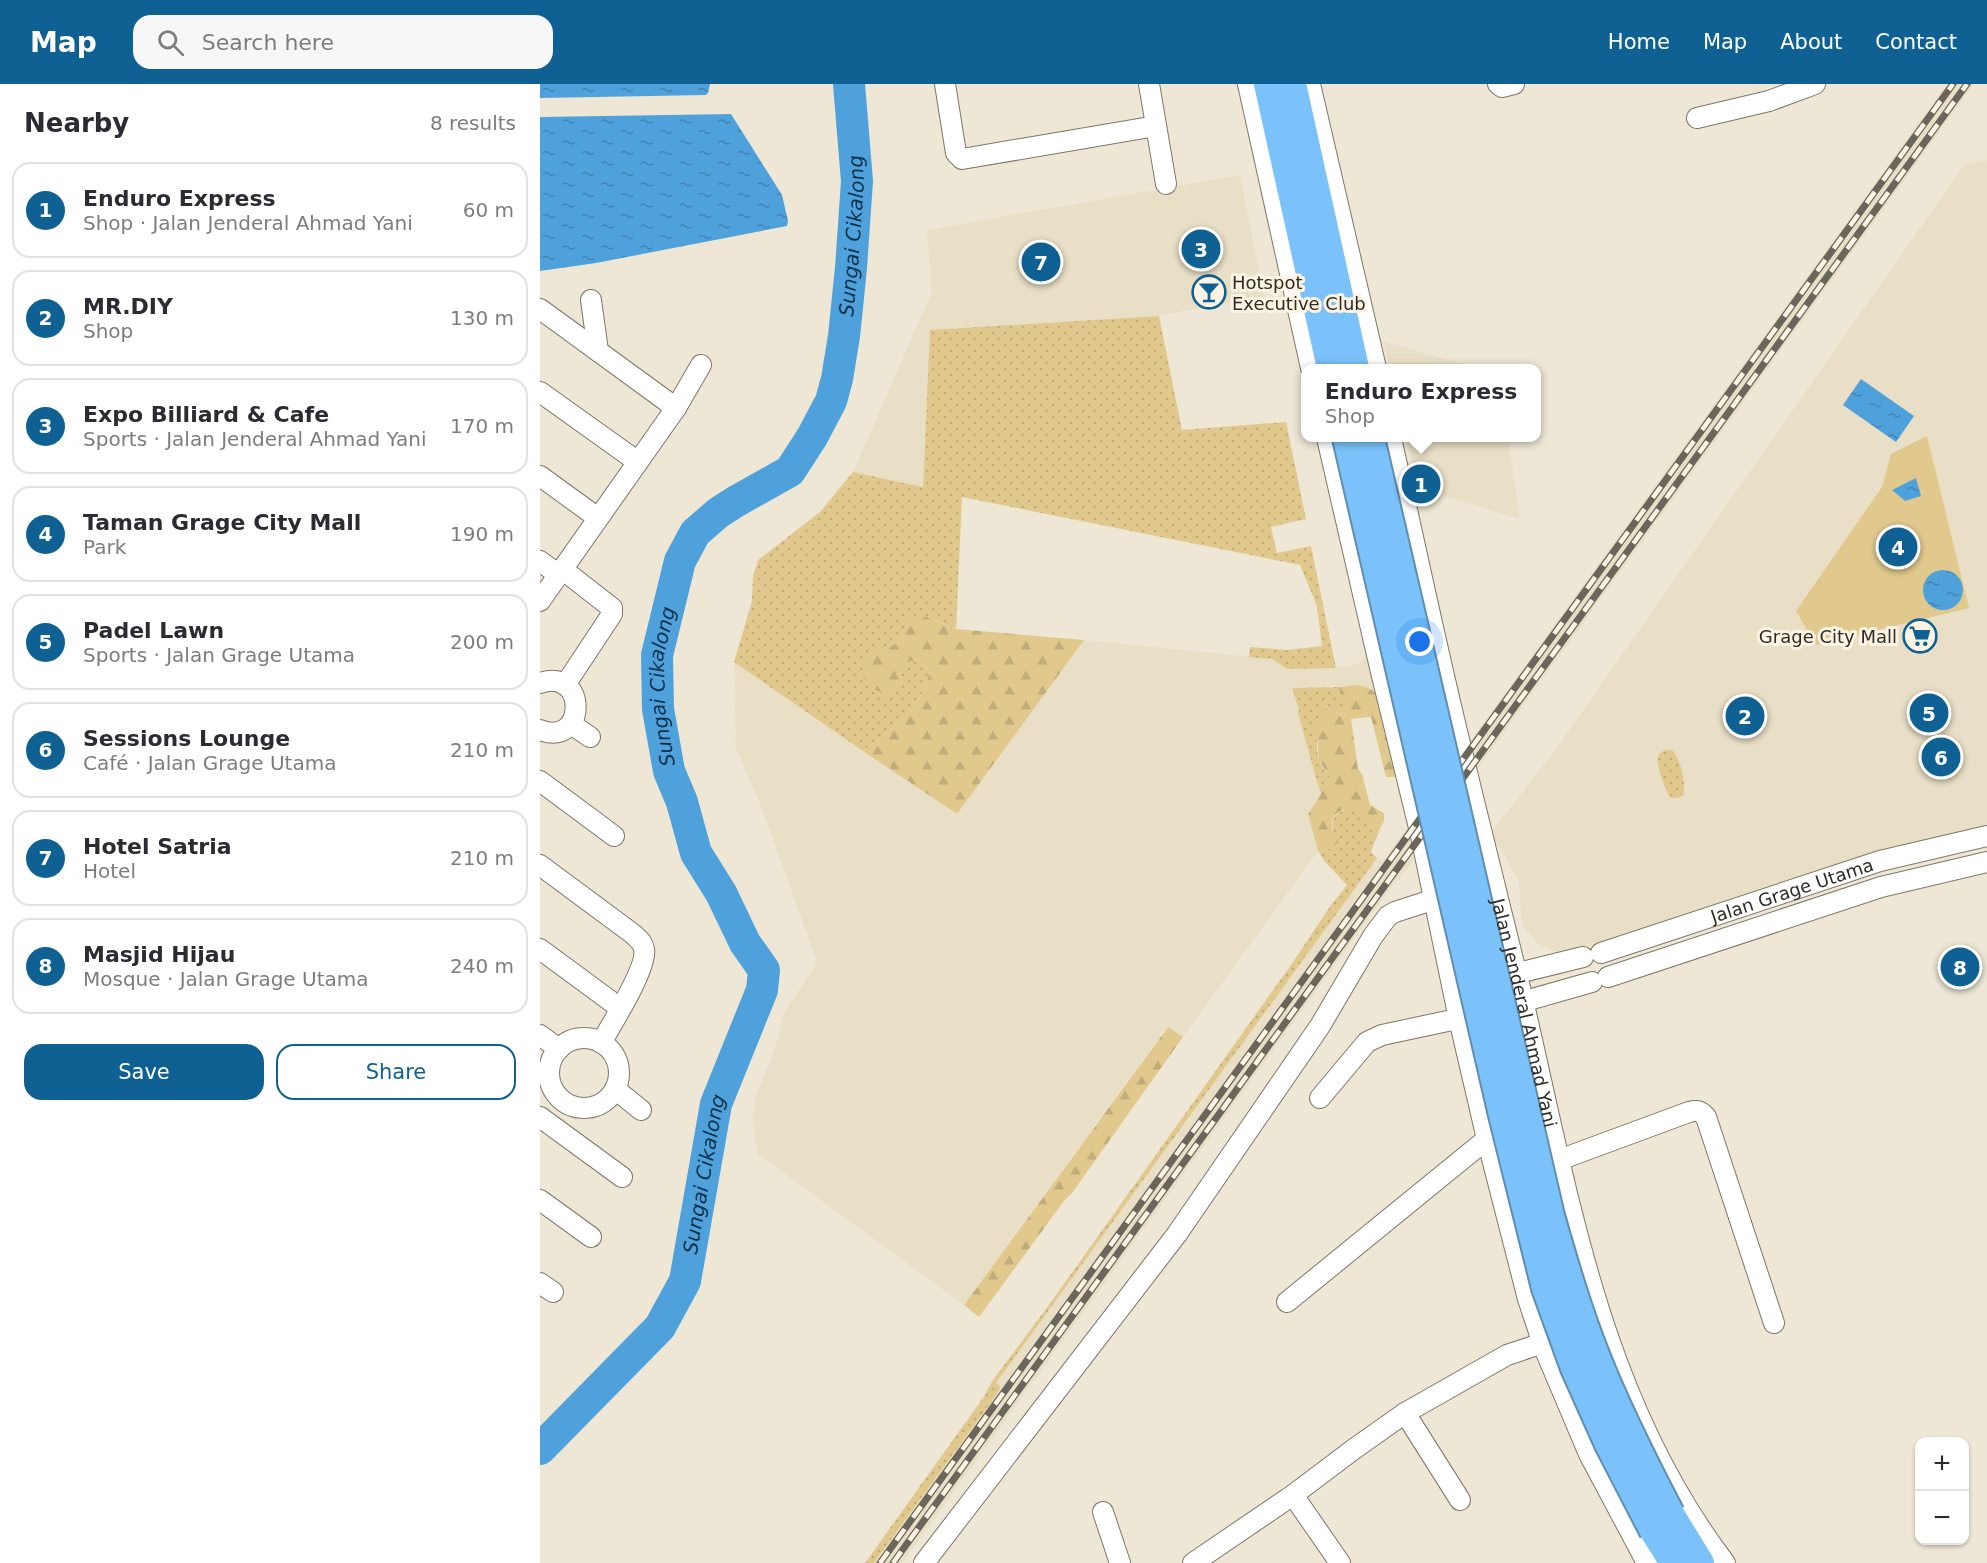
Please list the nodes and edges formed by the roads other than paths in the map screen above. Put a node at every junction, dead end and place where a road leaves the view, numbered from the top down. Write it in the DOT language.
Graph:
graph roads {
  1 [pos="945,84"];
  2 [pos="1149,84"];
  3 [pos="1248,84"];
  4 [pos="1268,84"];
  5 [pos="1292,84"];
  6 [pos="1310,84"];
  7 [pos="1498,84"];
  8 [pos="1514,84"];
  9 [pos="1815,84"];
  10 [pos="1766,93"];
  11 [pos="1697,118"];
  12 [pos="1156,126"];
  13 [pos="1166,184"];
  14 [pos="591,300"];
  15 [pos="540,309"];
  16 [pos="598,351"];
  17 [pos="1310,364"];
  18 [pos="1331,364"];
  19 [pos="1354,364"];
  20 [pos="1375,364"];
  21 [pos="701,365"];
  22 [pos="540,392"];
  23 [pos="676,408"];
  24 [pos="1328,442"];
  25 [pos="1348,442"];
  26 [pos="1371,442"];
  27 [pos="1392,442"];
  28 [pos="638,462"];
  29 [pos="540,476"];
  30 [pos="598,518"];
  31 [pos="540,561"];
  32 [pos="560,572"];
  33 [pos="540,601"];
  34 [pos="1431,612"];
  35 [pos="1370,626"];
  36 [pos="540,683"];
  37 [pos="565,685"];
  38 [pos="571,724"];
  39 [pos="540,730"];
  40 [pos="590,738"];
  41 [pos="540,781"];
  42 [pos="614,836"];
  43 [pos="1987,836"];
  44 [pos="1987,862"];
  45 [pos="540,865"];
  46 [pos="1771,897"];
  47 [pos="1435,899"];
  48 [pos="1779,922"];
  49 [pos="540,949"];
  50 [pos="1599,953"];
  51 [pos="1516,974"];
  52 [pos="1607,977"];
  53 [pos="1454,989"];
  54 [pos="1523,1002"];
  55 [pos="620,1008"];
  56 [pos="1459,1019"];
  57 [pos="540,1035"];
  58 [pos="601,1043"];
  59 [pos="559,1049"];
  60 [pos="615,1089"];
  61 [pos="1320,1098"];
  62 [pos="564,1101"];
  63 [pos="641,1110"];
  64 [pos="543,1124"];
  65 [pos="1487,1139"];
  66 [pos="1559,1160"];
  67 [pos="622,1177"];
  68 [pos="540,1200"];
  69 [pos="591,1237"];
  70 [pos="1287,1302"];
  71 [pos="1774,1323"];
  72 [pos="1543,1343"];
  73 [pos="1405,1413"];
  74 [pos="1293,1495"];
  75 [pos="1460,1500"];
  76 [pos="1103,1512"];
  77 [pos="924,1563"];
  78 [pos="1120,1563"];
  79 [pos="1193,1563"];
  80 [pos="1340,1563"];
  81 [pos="1647,1563"];
  82 [pos="1674,1563"];
  83 [pos="1700,1563"];
  84 [pos="1725,1563"];
  1 -- 12 [label="street"];
  2 -- 12 [label="street"];
  3 -- 17 [label="street"];
  4 -- 18 [label="highway"];
  5 -- 19 [label="highway"];
  6 -- 20 [label="street"];
  7 -- 8 [label="street"];
  9 -- 10 [label="street"];
  10 -- 11 [label="street"];
  12 -- 13 [label="street"];
  14 -- 16 [label="street"];
  15 -- 16 [label="street"];
  16 -- 23 [label="street"];
  21 -- 23 [label="street"];
  22 -- 28 [label="street"];
  23 -- 28 [label="street"];
  24 -- 35 [label="street"];
  25 -- 82 [label="highway, bridge"];
  26 -- 83 [label="highway, Jalan Jenderal Ahmad Yani, bridge"];
  27 -- 34 [label="street, Jalan Jenderal Ahmad Yani"];
  28 -- 30 [label="street"];
  29 -- 30 [label="street"];
  30 -- 32 [label="street"];
  31 -- 32 [label="street"];
  32 -- 33 [label="street"];
  32 -- 37 [label="street"];
  34 -- 35 [label="street"];
  34 -- 51 [label="street, Jalan Jenderal Ahmad Yani"];
  35 -- 47 [label="street"];
  36 -- 37 [label="street"];
  37 -- 38 [label="street"];
  38 -- 39 [label="street"];
  38 -- 40 [label="street"];
  41 -- 42 [label="street"];
  43 -- 46 [label="street, Jalan Grage Utama"];
  44 -- 48 [label="street, Jalan Grage Utama"];
  45 -- 55 [label="street"];
  46 -- 48 [label="street"];
  46 -- 50 [label="street, Jalan Grage Utama"];
  47 -- 53 [label="street"];
  47 -- 77 [label="street"];
  48 -- 52 [label="street, Jalan Grage Utama"];
  49 -- 55 [label="street"];
  50 -- 51 [label="street, Jalan Grage Utama"];
  50 -- 52 [label="street"];
  51 -- 53 [label="street, Jalan Grage Utama"];
  51 -- 54 [label="street, Jalan Jenderal Ahmad Yani"];
  52 -- 54 [label="street, Jalan Grage Utama"];
  53 -- 56 [label="street"];
  54 -- 56 [label="street, Jalan Grage Utama"];
  54 -- 66 [label="street, Jalan Jenderal Ahmad Yani"];
  55 -- 58 [label="street"];
  56 -- 61 [label="street, Jalan Grage Utama"];
  56 -- 65 [label="street"];
  57 -- 59 [label="street"];
  58 -- 59 [label="street"];
  58 -- 60 [label="street"];
  59 -- 62 [label="street"];
  60 -- 62 [label="street"];
  60 -- 63 [label="street"];
  62 -- 64 [label="street"];
  64 -- 67 [label="street"];
  65 -- 70 [label="street"];
  65 -- 72 [label="street"];
  66 -- 71 [label="street"];
  66 -- 84 [label="street, Jalan Jenderal Ahmad Yani"];
  68 -- 69 [label="street"];
  72 -- 73 [label="street"];
  72 -- 81 [label="street"];
  73 -- 74 [label="street"];
  73 -- 75 [label="street"];
  74 -- 79 [label="street"];
  74 -- 80 [label="street"];
  76 -- 78 [label="street"];
}
